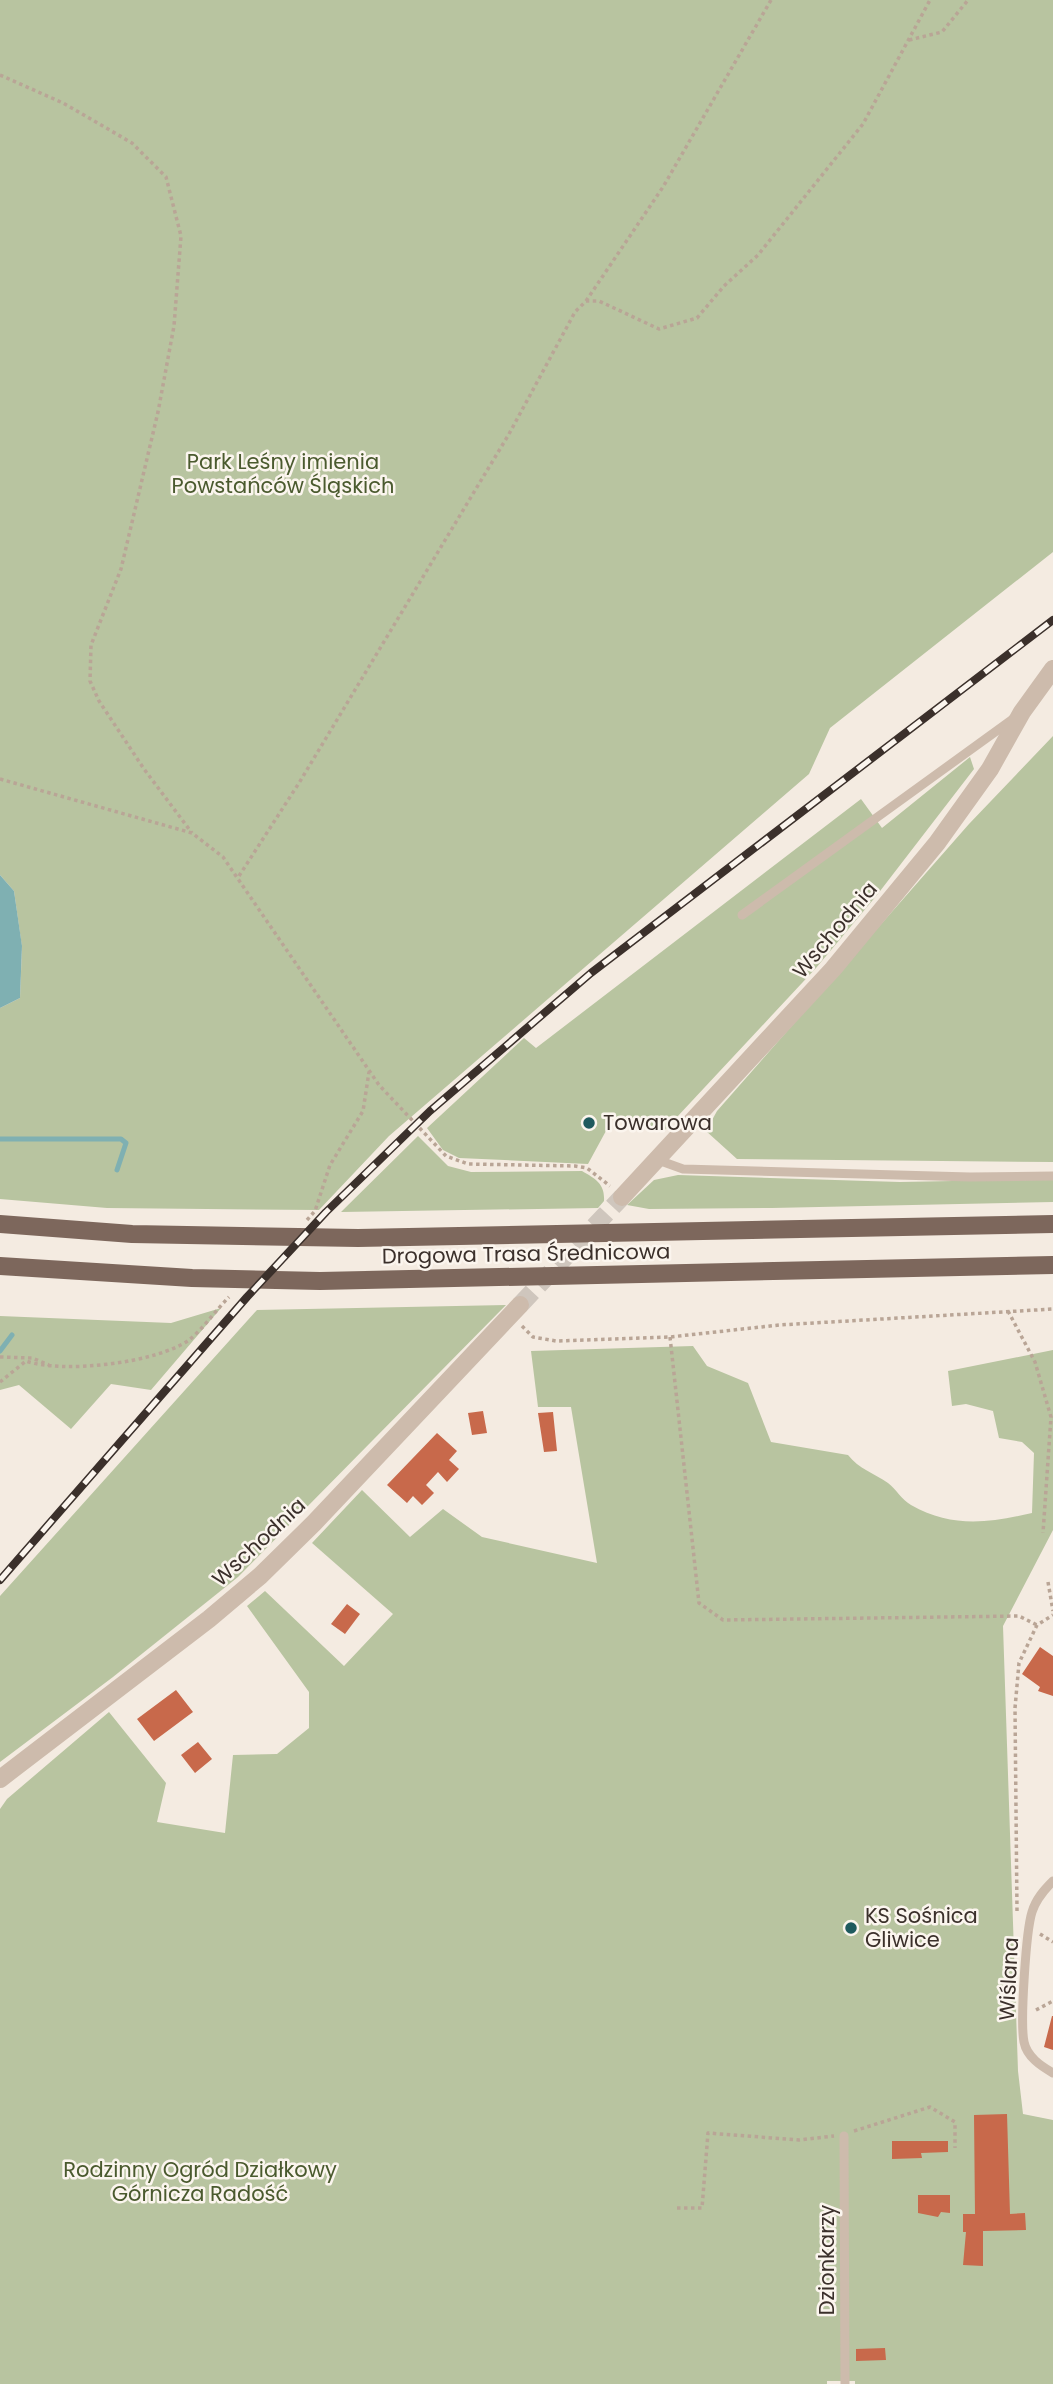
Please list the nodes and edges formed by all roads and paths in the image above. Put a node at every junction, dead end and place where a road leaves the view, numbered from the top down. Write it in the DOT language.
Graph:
graph roads {
  1 [pos="771,0"];
  2 [pos="930,0"];
  3 [pos="968,0"];
  4 [pos="909,40"];
  5 [pos="0,75"];
  6 [pos="586,301"];
  7 [pos="1053,669"];
  8 [pos="1022,712"];
  9 [pos="0,779"];
  10 [pos="192,834"];
  11 [pos="239,876"];
  12 [pos="742,915"];
  13 [pos="658,1160"];
  14 [pos="1053,1176"];
  15 [pos="622,1197"];
  16 [pos="0,1224"];
  17 [pos="1053,1224"];
  18 [pos="1053,1265"];
  19 [pos="0,1266"];
  20 [pos="1053,1309"];
  21 [pos="515,1311"];
  22 [pos="1007,1311"];
  23 [pos="670,1337"];
  24 [pos="0,1357"];
  25 [pos="50,1366"];
  26 [pos="1043,1533"];
  27 [pos="1048,1582"];
  28 [pos="1053,1613"];
  29 [pos="1037,1625"];
  30 [pos="0,1779"];
  31 [pos="1053,1881"];
  32 [pos="1017,1913"];
  33 [pos="1053,2001"];
  34 [pos="1025,2017"];
  35 [pos="1053,2073"];
  36 [pos="844,2136"];
  37 [pos="955,2148"];
  38 [pos="677,2208"];
  39 [pos="845,2384"];
  1 -- 6 [label="path"];
  2 -- 4 [label="path"];
  3 -- 4 [label="path"];
  4 -- 6 [label="path"];
  5 -- 10 [label="path"];
  6 -- 11 [label="path"];
  7 -- 8 [label="street, Wschodnia"];
  8 -- 12 [label="lane"];
  8 -- 13 [label="street, Wschodnia"];
  9 -- 10 [label="path"];
  10 -- 11 [label="path"];
  11 -- 15 [label="path"];
  13 -- 14 [label="lane"];
  13 -- 15 [label="street, Wschodnia"];
  16 -- 17 [label="main road, Drogowa Trasa Średnicowa"];
  18 -- 19 [label="main road, Drogowa Trasa Średnicowa"];
  20 -- 22 [label="path"];
  21 -- 23 [label="path"];
  21 -- 30 [label="street, Wschodnia"];
  22 -- 23 [label="path"];
  22 -- 26 [label="path"];
  23 -- 29 [label="path"];
  24 -- 25 [label="path"];
  27 -- 28 [label="path"];
  28 -- 29 [label="path"];
  29 -- 32 [label="path"];
  31 -- 34 [label="lane, Wiślana"];
  33 -- 34 [label="path"];
  34 -- 35 [label="lane, Wiślana"];
  36 -- 37 [label="path"];
  36 -- 38 [label="path"];
  36 -- 39 [label="lane, Dzionkarzy"];
}
